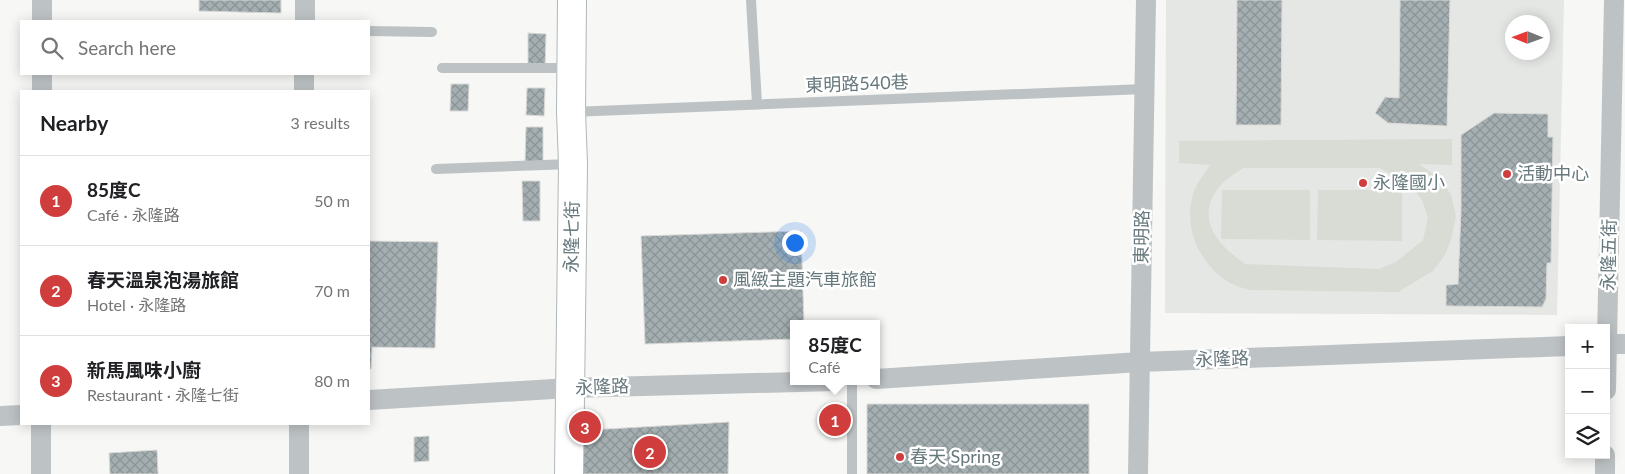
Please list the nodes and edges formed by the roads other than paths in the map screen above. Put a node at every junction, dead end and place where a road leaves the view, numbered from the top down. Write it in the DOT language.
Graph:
graph roads {
  1 [pos="42,0"];
  2 [pos="305,0"];
  3 [pos="572,0"];
  4 [pos="751,0"];
  5 [pos="1146,0"];
  6 [pos="1614,0"];
  7 [pos="42,20"];
  8 [pos="305,20"];
  9 [pos="370,31"];
  10 [pos="432,32"];
  11 [pos="1619,54"];
  12 [pos="442,68"];
  13 [pos="572,68"];
  14 [pos="42,75"];
  15 [pos="304,75"];
  16 [pos="1144,89"];
  17 [pos="42,90"];
  18 [pos="304,90"];
  19 [pos="757,104"];
  20 [pos="571,112"];
  21 [pos="573,164"];
  22 [pos="436,169"];
  23 [pos="1608,324"];
  24 [pos="1610,344"];
  25 [pos="1625,344"];
  26 [pos="1565,346"];
  27 [pos="1140,362"];
  28 [pos="880,379"];
  29 [pos="790,382"];
  30 [pos="852,385"];
  31 [pos="569,388"];
  32 [pos="370,400"];
  33 [pos="20,415"];
  34 [pos="0,416"];
  35 [pos="41,425"];
  36 [pos="299,425"];
  37 [pos="1605,459"];
  38 [pos="40,474"];
  39 [pos="299,474"];
  40 [pos="570,474"];
  41 [pos="852,474"];
  42 [pos="1138,474"];
  43 [pos="1605,474"];
  1 -- 7 [label="street"];
  2 -- 8 [label="street"];
  3 -- 13 [label="street, 永隆七街"];
  4 -- 19 [label="lane"];
  5 -- 16 [label="street, 東明路"];
  6 -- 11 [label="street, 永隆五街"];
  9 -- 10 [label="lane"];
  11 -- 23 [label="street, 永隆五街"];
  12 -- 13 [label="lane"];
  13 -- 20 [label="street, 永隆七街"];
  14 -- 17 [label="street"];
  15 -- 18 [label="street"];
  16 -- 19 [label="lane, 東明路540巷"];
  16 -- 27 [label="street, 東明路"];
  19 -- 20 [label="lane, 東明路540巷"];
  20 -- 21 [label="street, 永隆七街"];
  21 -- 22 [label="lane"];
  21 -- 31 [label="street, 永隆七街"];
  24 -- 25 [label="street"];
  26 -- 27 [label="street, 永隆路"];
  27 -- 28 [label="street, 永隆路"];
  27 -- 42 [label="street, 東明路"];
  29 -- 31 [label="street, 永隆路"];
  30 -- 41 [label="lane"];
  31 -- 32 [label="street, 永隆路"];
  31 -- 40 [label="street, 永隆七街"];
  33 -- 34 [label="street"];
  35 -- 38 [label="street"];
  36 -- 39 [label="street"];
  37 -- 43 [label="street"];
}
